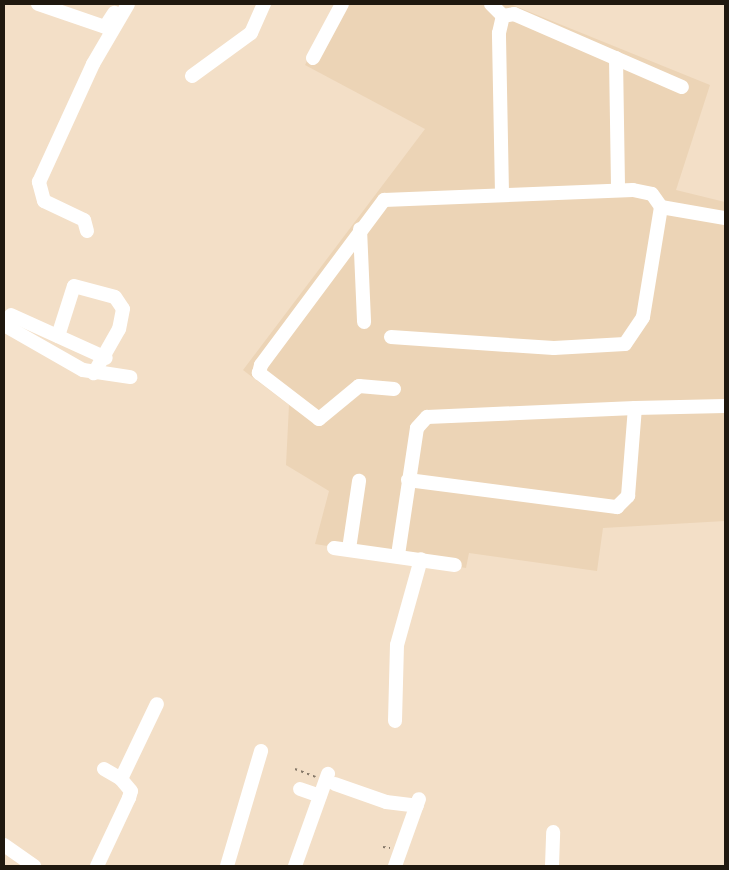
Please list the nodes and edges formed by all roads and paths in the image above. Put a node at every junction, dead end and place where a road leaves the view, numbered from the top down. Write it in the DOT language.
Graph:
graph roads {
  1 [pos="38,4"];
  2 [pos="120,4"];
  3 [pos="128,4"];
  4 [pos="264,4"];
  5 [pos="342,4"];
  6 [pos="491,4"];
  7 [pos="503,16"];
  8 [pos="313,58"];
  9 [pos="616,58"];
  10 [pos="192,76"];
  11 [pos="682,87"];
  12 [pos="618,190"];
  13 [pos="502,193"];
  14 [pos="661,207"];
  15 [pos="725,218"];
  16 [pos="360,229"];
  17 [pos="87,231"];
  18 [pos="7,320"];
  19 [pos="364,322"];
  20 [pos="58,336"];
  21 [pos="391,337"];
  22 [pos="106,358"];
  23 [pos="94,373"];
  24 [pos="130,377"];
  25 [pos="394,389"];
  26 [pos="725,406"];
  27 [pos="635,408"];
  28 [pos="408,480"];
  29 [pos="359,481"];
  30 [pos="334,548"];
  31 [pos="350,549"];
  32 [pos="398,555"];
  33 [pos="421,559"];
  34 [pos="455,565"];
  35 [pos="157,704"];
  36 [pos="394,721"];
  37 [pos="261,751"];
  38 [pos="104,769"];
  39 [pos="295,769"];
  40 [pos="121,779"];
  41 [pos="329,779"];
  42 [pos="300,789"];
  43 [pos="320,796"];
  44 [pos="553,832"];
  45 [pos="4,845"];
  46 [pos="34,866"];
  47 [pos="97,866"];
  48 [pos="227,866"];
  49 [pos="295,866"];
  50 [pos="395,866"];
  51 [pos="552,866"];
  1 -- 2 [label="street"];
  3 -- 17 [label="street"];
  4 -- 10 [label="street"];
  5 -- 8 [label="street"];
  6 -- 7 [label="street"];
  7 -- 9 [label="street"];
  7 -- 13 [label="street"];
  9 -- 11 [label="street"];
  9 -- 12 [label="street"];
  12 -- 13 [label="street"];
  12 -- 14 [label="street"];
  13 -- 16 [label="street"];
  14 -- 15 [label="street"];
  14 -- 21 [label="street"];
  16 -- 19 [label="street"];
  16 -- 25 [label="street"];
  18 -- 20 [label="street"];
  18 -- 23 [label="street"];
  20 -- 22 [label="street"];
  20 -- 22 [label="street"];
  22 -- 23 [label="street"];
  23 -- 24 [label="street"];
  26 -- 27 [label="street"];
  27 -- 28 [label="street"];
  27 -- 28 [label="street"];
  28 -- 32 [label="street"];
  29 -- 31 [label="street"];
  30 -- 31 [label="street"];
  31 -- 32 [label="street"];
  32 -- 33 [label="street"];
  33 -- 34 [label="street"];
  33 -- 36 [label="street"];
  35 -- 40 [label="street"];
  37 -- 48 [label="street"];
  38 -- 40 [label="street"];
  39 -- 41 [label="path"];
  40 -- 47 [label="street"];
  41 -- 43 [label="street"];
  41 -- 50 [label="street"];
  42 -- 43 [label="street"];
  43 -- 49 [label="street"];
  44 -- 51 [label="street"];
  45 -- 46 [label="street"];
}
